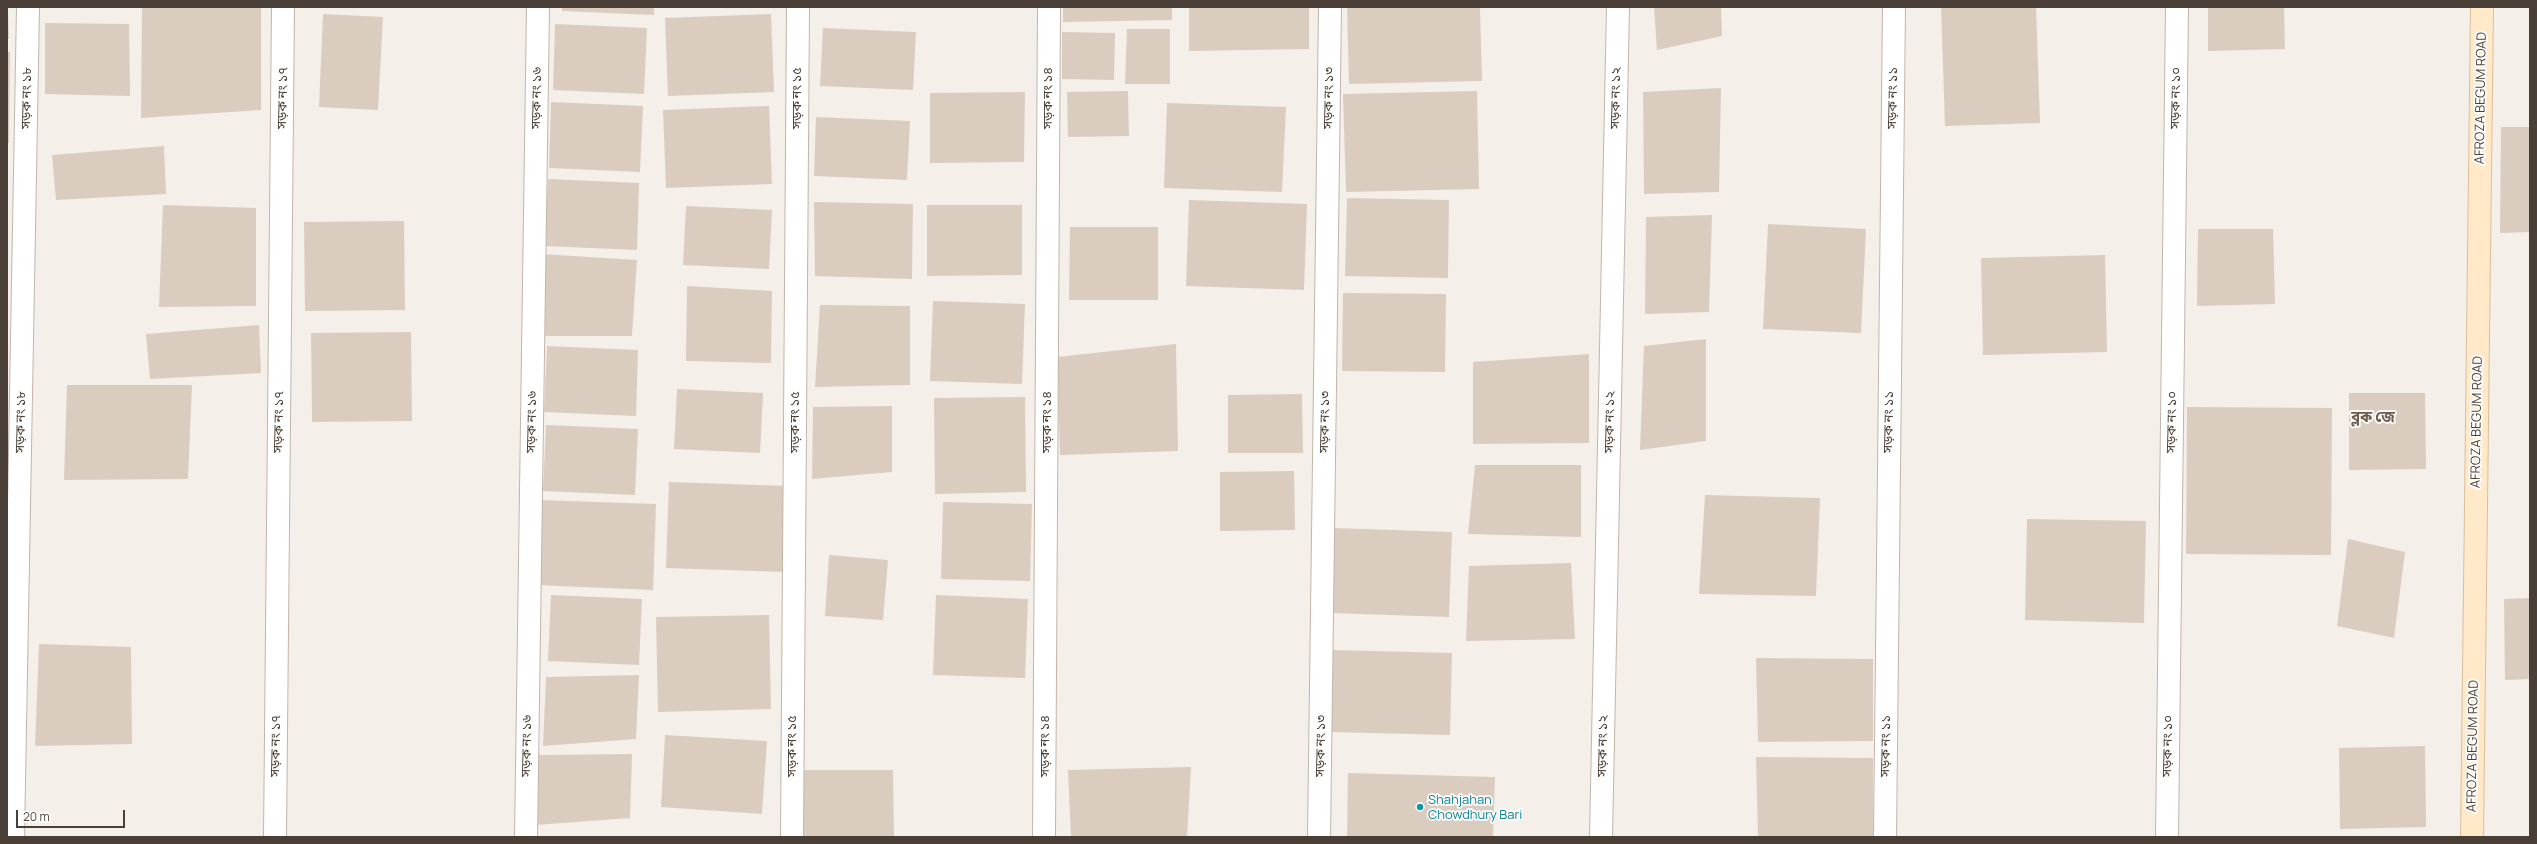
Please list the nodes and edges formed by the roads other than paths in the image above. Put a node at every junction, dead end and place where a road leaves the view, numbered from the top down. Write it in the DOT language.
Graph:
graph roads {
  1 [pos="28,7"];
  2 [pos="283,7"];
  3 [pos="538,7"];
  4 [pos="798,7"];
  5 [pos="1049,7"];
  6 [pos="1330,7"];
  7 [pos="1618,7"];
  8 [pos="1894,7"];
  9 [pos="2177,7"];
  10 [pos="2482,7"];
  11 [pos="13,837"];
  12 [pos="275,837"];
  13 [pos="526,837"];
  14 [pos="792,837"];
  15 [pos="1044,837"];
  16 [pos="1319,837"];
  17 [pos="1601,837"];
  18 [pos="1884,837"];
  19 [pos="2167,837"];
  20 [pos="2472,837"];
  1 -- 11 [label="street, সড়ক নং ১৮"];
  2 -- 12 [label="street, সড়ক নং ১৭"];
  3 -- 13 [label="street, সড়ক নং ১৬"];
  4 -- 14 [label="street, সড়ক নং ১৫"];
  5 -- 15 [label="street, সড়ক নং ১৪"];
  6 -- 16 [label="street, সড়ক নং ১৩"];
  7 -- 17 [label="street, সড়ক নং ১২"];
  8 -- 18 [label="street, সড়ক নং ১১"];
  9 -- 19 [label="street, সড়ক নং ১০"];
  10 -- 20 [label="street, AFROZA BEGUM ROAD"];
}
